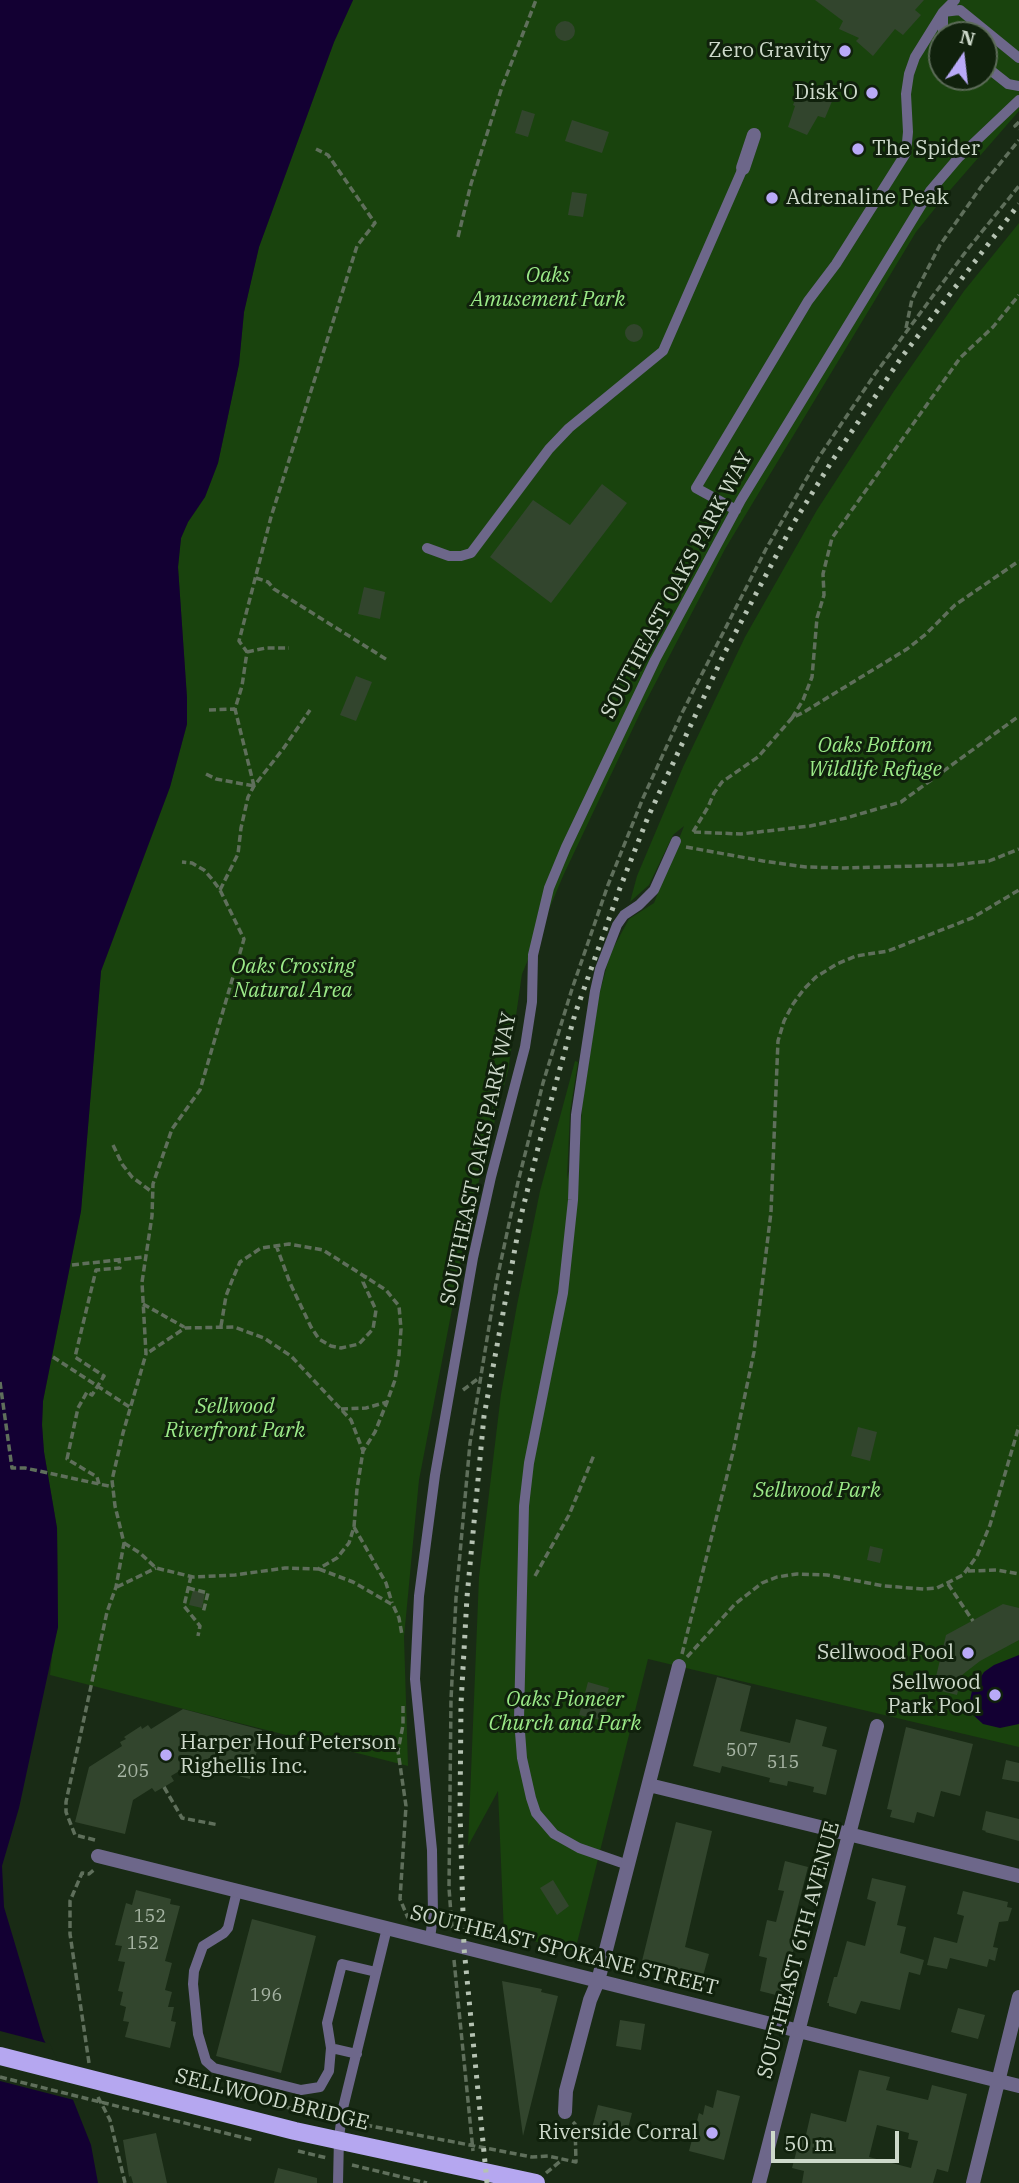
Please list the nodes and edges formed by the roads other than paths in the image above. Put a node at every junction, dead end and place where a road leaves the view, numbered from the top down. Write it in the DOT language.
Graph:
graph roads {
  1 [pos="955,0"];
  2 [pos="943,12"];
  3 [pos="943,21"];
  4 [pos="1019,58"];
  5 [pos="998,76"];
  6 [pos="1019,86"];
  7 [pos="1019,100"];
  8 [pos="754,135"];
  9 [pos="743,168"];
  10 [pos="736,510"];
  11 [pos="427,548"];
  12 [pos="676,841"];
  13 [pos="679,1666"];
  14 [pos="877,1726"];
  15 [pos="649,1785"];
  16 [pos="850,1835"];
  17 [pos="97,1855"];
  18 [pos="628,1865"];
  19 [pos="1019,1876"];
  20 [pos="237,1891"];
  21 [pos="387,1928"];
  22 [pos="430,1939"];
  23 [pos="376,1972"];
  24 [pos="598,1982"];
  25 [pos="1019,1997"];
  26 [pos="799,2032"];
  27 [pos="331,2048"];
  28 [pos="356,2054"];
  29 [pos="0,2056"];
  30 [pos="998,2081"];
  31 [pos="1019,2086"];
  32 [pos="565,2112"];
  33 [pos="339,2183"];
  34 [pos="535,2183"];
  35 [pos="759,2183"];
  36 [pos="973,2183"];
  1 -- 2 [label="lane"];
  2 -- 3 [label="lane"];
  2 -- 4 [label="lane"];
  2 -- 10 [label="lane"];
  5 -- 6 [label="lane"];
  7 -- 10 [label="lane, SOUTHEAST OAKS PARK WAY"];
  8 -- 9 [label="street"];
  9 -- 11 [label="lane"];
  10 -- 22 [label="lane, SOUTHEAST OAKS PARK WAY"];
  12 -- 18 [label="lane"];
  13 -- 15 [label="street"];
  14 -- 16 [label="street, SOUTHEAST 6TH AVENUE"];
  15 -- 16 [label="street"];
  15 -- 18 [label="street"];
  16 -- 19 [label="street"];
  16 -- 26 [label="street, SOUTHEAST 6TH AVENUE"];
  17 -- 20 [label="street, SOUTHEAST SPOKANE STREET"];
  18 -- 24 [label="street"];
  20 -- 21 [label="street, SOUTHEAST SPOKANE STREET"];
  20 -- 27 [label="lane"];
  21 -- 22 [label="street, SOUTHEAST SPOKANE STREET"];
  21 -- 23 [label="lane"];
  22 -- 24 [label="street, SOUTHEAST SPOKANE STREET"];
  23 -- 27 [label="lane"];
  23 -- 28 [label="lane"];
  24 -- 26 [label="street, SOUTHEAST SPOKANE STREET"];
  24 -- 32 [label="street"];
  25 -- 30 [label="street"];
  26 -- 30 [label="street, SOUTHEAST SPOKANE STREET"];
  26 -- 35 [label="street, SOUTHEAST 6TH AVENUE"];
  27 -- 28 [label="lane"];
  28 -- 33 [label="lane"];
  29 -- 34 [label="main road, SELLWOOD BRIDGE"];
  30 -- 31 [label="street, SOUTHEAST SPOKANE STREET"];
  30 -- 36 [label="street"];
}
